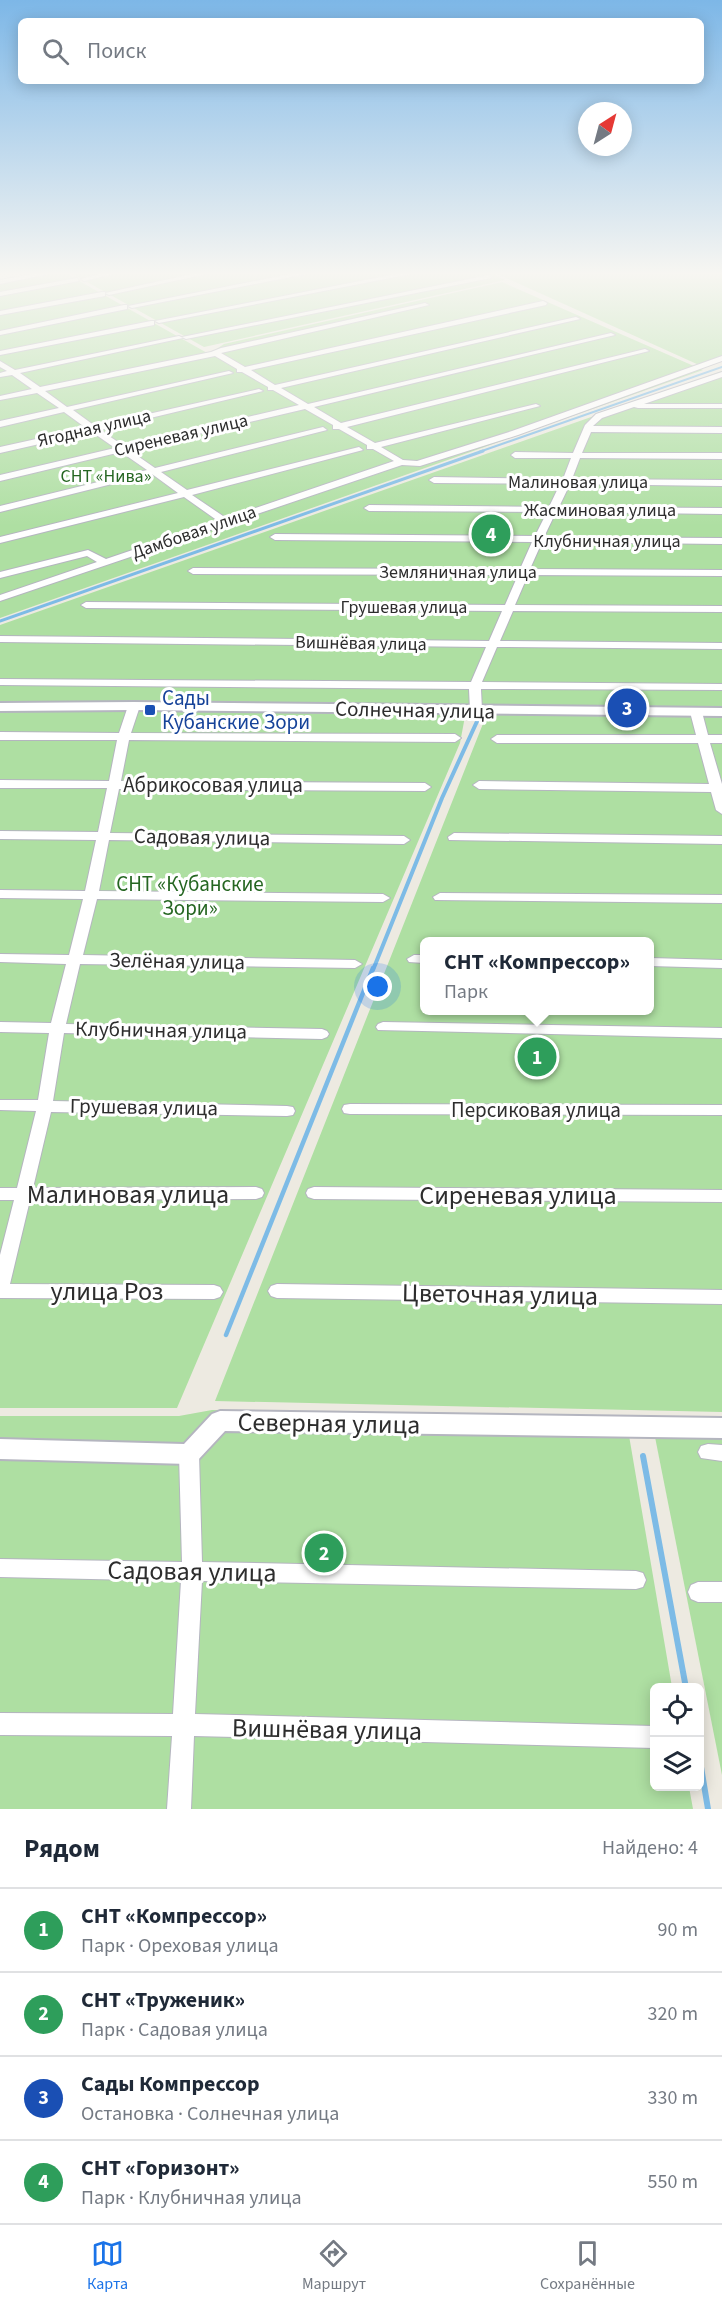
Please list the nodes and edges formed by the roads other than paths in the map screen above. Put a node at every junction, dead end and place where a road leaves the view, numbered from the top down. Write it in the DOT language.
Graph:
graph roads {
  1 [pos="84,357"];
  2 [pos="194,357"];
  3 [pos="223,357"];
  4 [pos="301,357"];
  5 [pos="406,357"];
  6 [pos="514,357"];
  7 [pos="619,357"];
  8 [pos="722,358"];
  9 [pos="0,363"];
  10 [pos="245,370"];
  11 [pos="14,372"];
  12 [pos="229,373"];
  13 [pos="722,374"];
  14 [pos="0,375"];
  15 [pos="687,386"];
  16 [pos="722,386"];
  17 [pos="275,387"];
  18 [pos="39,390"];
  19 [pos="259,391"];
  20 [pos="0,398"];
  21 [pos="309,405"];
  22 [pos="536,406"];
  23 [pos="627,406"];
  24 [pos="722,406"];
  25 [pos="65,409"];
  26 [pos="0,424"];
  27 [pos="341,426"];
  28 [pos="93,429"];
  29 [pos="587,429"];
  30 [pos="323,430"];
  31 [pos="722,430"];
  32 [pos="375,446"];
  33 [pos="122,449"];
  34 [pos="0,450"];
  35 [pos="359,450"];
  36 [pos="515,455"];
  37 [pos="577,455"];
  38 [pos="722,456"];
  39 [pos="401,462"];
  40 [pos="154,471"];
  41 [pos="0,478"];
  42 [pos="434,480"];
  43 [pos="566,482"];
  44 [pos="722,483"];
  45 [pos="185,494"];
  46 [pos="369,508"];
  47 [pos="0,509"];
  48 [pos="552,510"];
  49 [pos="722,511"];
  50 [pos="224,521"];
  51 [pos="275,537"];
  52 [pos="0,540"];
  53 [pos="538,540"];
  54 [pos="722,541"];
  55 [pos="104,562"];
  56 [pos="193,571"];
  57 [pos="526,572"];
  58 [pos="722,573"];
  59 [pos="0,575"];
  60 [pos="0,598"];
  61 [pos="86,605"];
  62 [pos="511,608"];
  63 [pos="722,609"];
  64 [pos="0,639"];
  65 [pos="495,645"];
  66 [pos="722,646"];
  67 [pos="0,682"];
  68 [pos="476,686"];
  69 [pos="722,687"];
  70 [pos="134,706"];
  71 [pos="0,707"];
  72 [pos="476,710"];
  73 [pos="696,712"];
  74 [pos="722,712"];
  75 [pos="0,736"];
  76 [pos="124,737"];
  77 [pos="454,738"];
  78 [pos="497,739"];
  79 [pos="702,739"];
  80 [pos="722,739"];
  81 [pos="0,784"];
  82 [pos="114,784"];
  83 [pos="479,785"];
  84 [pos="425,787"];
  85 [pos="719,788"];
  86 [pos="722,810"];
  87 [pos="0,835"];
  88 [pos="102,836"];
  89 [pos="454,837"];
  90 [pos="404,840"];
  91 [pos="722,840"];
  92 [pos="0,894"];
  93 [pos="91,895"];
  94 [pos="440,897"];
  95 [pos="383,898"];
  96 [pos="722,899"];
  97 [pos="0,958"];
  98 [pos="74,959"];
  99 [pos="654,962"];
  100 [pos="355,964"];
  101 [pos="722,964"];
  102 [pos="0,1027"];
  103 [pos="383,1027"];
  104 [pos="57,1028"];
  105 [pos="722,1033"];
  106 [pos="322,1035"];
  107 [pos="0,1105"];
  108 [pos="45,1105"];
  109 [pos="350,1109"];
  110 [pos="722,1110"];
  111 [pos="288,1111"];
  112 [pos="256,1193"];
  113 [pos="0,1194"];
  114 [pos="24,1194"];
  115 [pos="314,1194"];
  116 [pos="722,1196"];
  117 [pos="0,1290"];
  118 [pos="278,1291"];
  119 [pos="214,1292"];
  120 [pos="722,1297"];
  121 [pos="722,1428"];
  122 [pos="0,1449"];
  123 [pos="189,1454"];
  124 [pos="0,1568"];
  125 [pos="192,1570"];
  126 [pos="636,1581"];
  127 [pos="698,1592"];
  128 [pos="722,1592"];
  129 [pos="0,1724"];
  130 [pos="185,1725"];
  131 [pos="650,1737"];
  132 [pos="179,1809"];
  1 -- 11 [label="street"];
  2 -- 18 [label="street"];
  3 -- 10 [label="street"];
  4 -- 10 [label="street"];
  5 -- 17 [label="street"];
  6 -- 21 [label="street"];
  7 -- 27 [label="street"];
  8 -- 39 [label="street"];
  9 -- 11 [label="street"];
  10 -- 17 [label="street"];
  11 -- 14 [label="street"];
  11 -- 18 [label="street"];
  12 -- 25 [label="street"];
  13 -- 15 [label="street"];
  15 -- 16 [label="street"];
  15 -- 23 [label="street"];
  17 -- 21 [label="street"];
  18 -- 20 [label="street"];
  18 -- 25 [label="street"];
  19 -- 28 [label="street, Ягодная улица"];
  21 -- 27 [label="street"];
  21 -- 33 [label="street, Сиреневая улица"];
  22 -- 32 [label="street"];
  23 -- 24 [label="street"];
  23 -- 29 [label="street"];
  25 -- 26 [label="street"];
  25 -- 28 [label="street"];
  27 -- 32 [label="street"];
  28 -- 33 [label="street"];
  28 -- 34 [label="street, Ягодная улица"];
  29 -- 31 [label="street"];
  29 -- 37 [label="street"];
  30 -- 40 [label="street"];
  32 -- 39 [label="street"];
  33 -- 40 [label="street"];
  33 -- 41 [label="street, Сиреневая улица"];
  35 -- 45 [label="street"];
  36 -- 37 [label="street"];
  37 -- 38 [label="street"];
  37 -- 43 [label="street"];
  39 -- 50 [label="street, Дамбовая улица"];
  40 -- 45 [label="street"];
  40 -- 47 [label="street"];
  42 -- 43 [label="street, Малиновая улица"];
  43 -- 44 [label="street, Малиновая улица"];
  43 -- 48 [label="street"];
  45 -- 50 [label="street"];
  45 -- 52 [label="street"];
  46 -- 48 [label="street, Жасминовая улица"];
  48 -- 49 [label="street, Жасминовая улица"];
  48 -- 53 [label="street"];
  50 -- 55 [label="street, Дамбовая улица"];
  51 -- 53 [label="street, Клубничная улица"];
  53 -- 54 [label="street, Клубничная улица"];
  53 -- 57 [label="street"];
  55 -- 59 [label="street"];
  55 -- 60 [label="street, Дамбовая улица"];
  56 -- 57 [label="street, Земляничная улица"];
  57 -- 58 [label="street, Земляничная улица"];
  57 -- 62 [label="street"];
  61 -- 62 [label="street, Грушевая улица"];
  62 -- 63 [label="street, Грушевая улица"];
  62 -- 65 [label="street"];
  64 -- 65 [label="street, Вишнёвая улица"];
  65 -- 66 [label="street, Вишнёвая улица"];
  65 -- 68 [label="street"];
  67 -- 68 [label="street"];
  68 -- 69 [label="street"];
  68 -- 72 [label="street"];
  70 -- 71 [label="street, Солнечная улица"];
  70 -- 72 [label="street, Солнечная улица"];
  70 -- 76 [label="street"];
  72 -- 73 [label="street, Солнечная улица"];
  73 -- 74 [label="street, Солнечная улица"];
  73 -- 79 [label="street"];
  75 -- 76 [label="street"];
  76 -- 77 [label="street"];
  76 -- 82 [label="street"];
  78 -- 79 [label="street"];
  79 -- 80 [label="street"];
  79 -- 85 [label="street"];
  81 -- 82 [label="street, Абрикосовая улица"];
  82 -- 84 [label="street, Абрикосовая улица"];
  82 -- 88 [label="street"];
  83 -- 85 [label="street"];
  85 -- 86 [label="street"];
  87 -- 88 [label="street, Садовая улица"];
  88 -- 90 [label="street, Садовая улица"];
  88 -- 93 [label="street"];
  89 -- 91 [label="street"];
  92 -- 93 [label="street"];
  93 -- 95 [label="street"];
  93 -- 98 [label="street"];
  94 -- 96 [label="street"];
  97 -- 98 [label="street, Зелёная улица"];
  98 -- 100 [label="street, Зелёная улица"];
  98 -- 104 [label="street"];
  99 -- 101 [label="street"];
  102 -- 104 [label="street, Клубничная улица"];
  103 -- 105 [label="street"];
  104 -- 106 [label="street, Клубничная улица"];
  104 -- 108 [label="street"];
  107 -- 108 [label="street, Грушевая улица"];
  108 -- 111 [label="street, Грушевая улица"];
  108 -- 114 [label="street"];
  109 -- 110 [label="street, Персиковая улица"];
  112 -- 114 [label="street, Малиновая улица"];
  113 -- 114 [label="street, Малиновая улица"];
  114 -- 117 [label="street"];
  115 -- 116 [label="street, Сиреневая улица"];
  117 -- 119 [label="street, улица Роз"];
  118 -- 120 [label="street, Цветочная улица"];
  121 -- 123 [label="street, Северная улица"];
  122 -- 123 [label="street"];
  123 -- 125 [label="street"];
  124 -- 125 [label="street, Садовая улица"];
  125 -- 126 [label="street, Садовая улица"];
  125 -- 130 [label="street"];
  127 -- 128 [label="street"];
  129 -- 130 [label="street, Вишнёвая улица"];
  130 -- 131 [label="street, Вишнёвая улица"];
  130 -- 132 [label="street"];
}
